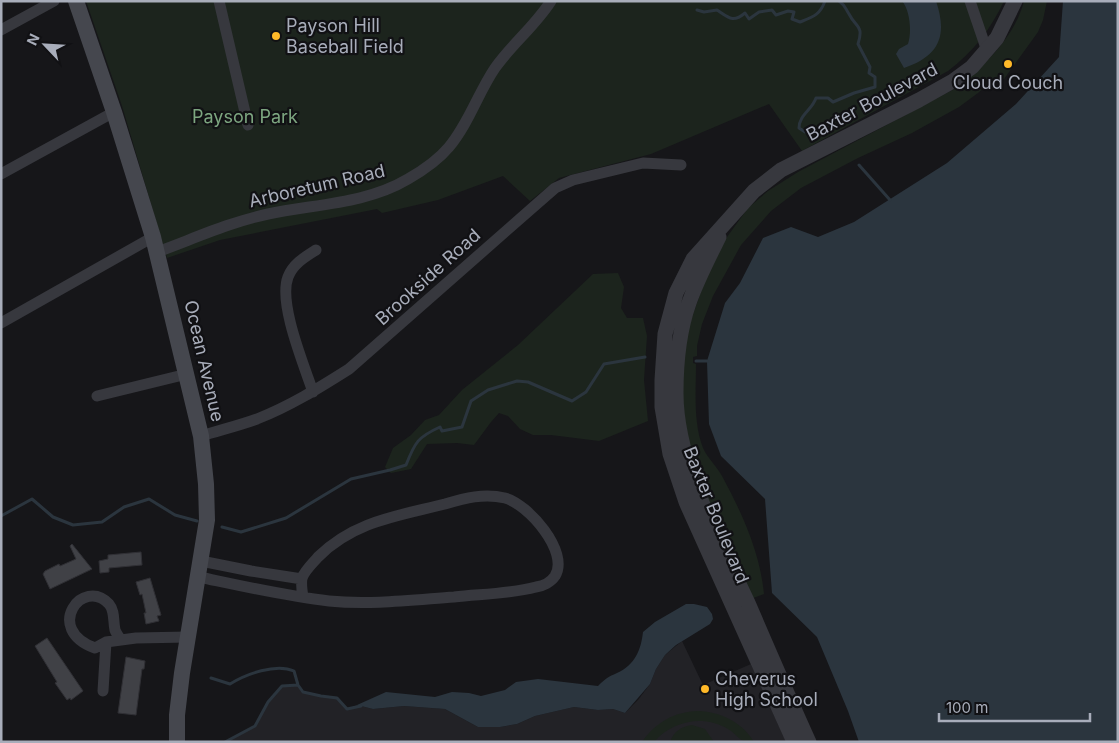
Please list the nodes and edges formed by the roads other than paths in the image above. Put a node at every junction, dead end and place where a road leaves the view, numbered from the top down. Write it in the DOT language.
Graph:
graph roads {
  1 [pos="54,1"];
  2 [pos="76,1"];
  3 [pos="218,1"];
  4 [pos="551,1"];
  5 [pos="970,1"];
  6 [pos="1015,1"];
  7 [pos="1,30"];
  8 [pos="987,51"];
  9 [pos="114,112"];
  10 [pos="248,125"];
  11 [pos="681,165"];
  12 [pos="1,174"];
  13 [pos="728,219"];
  14 [pos="155,245"];
  15 [pos="316,250"];
  16 [pos="1,323"];
  17 [pos="187,374"];
  18 [pos="313,392"];
  19 [pos="97,396"];
  20 [pos="201,436"];
  21 [pos="200,569"];
  22 [pos="302,579"];
  23 [pos="303,596"];
  24 [pos="188,637"];
  25 [pos="120,640"];
  26 [pos="106,642"];
  27 [pos="102,691"];
  28 [pos="177,742"];
  29 [pos="794,742"];
  30 [pos="809,742"];
  1 -- 7 [label="street"];
  2 -- 9 [label="main road, Ocean Avenue"];
  3 -- 10 [label="street"];
  4 -- 14 [label="street, Arboretum Road"];
  5 -- 8 [label="street"];
  6 -- 8 [label="street, Baxter Boulevard"];
  8 -- 13 [label="street, Baxter Boulevard"];
  9 -- 12 [label="street"];
  9 -- 14 [label="main road, Ocean Avenue"];
  11 -- 18 [label="street, Brookside Road"];
  13 -- 29 [label="street, Baxter Boulevard"];
  13 -- 30 [label="street, Baxter Boulevard"];
  14 -- 16 [label="street, Arboretum Road"];
  14 -- 17 [label="main road, Ocean Avenue"];
  15 -- 18 [label="street"];
  17 -- 19 [label="street"];
  17 -- 20 [label="main road, Ocean Avenue"];
  18 -- 20 [label="street, Brookside Road"];
  20 -- 21 [label="main road, Ocean Avenue"];
  21 -- 22 [label="street"];
  21 -- 23 [label="street"];
  21 -- 24 [label="main road, Ocean Avenue"];
  22 -- 23 [label="street"];
  22 -- 23 [label="street"];
  24 -- 25 [label="street"];
  24 -- 28 [label="main road, Ocean Avenue"];
  25 -- 26 [label="street"];
  25 -- 26 [label="street"];
  26 -- 27 [label="street"];
}
